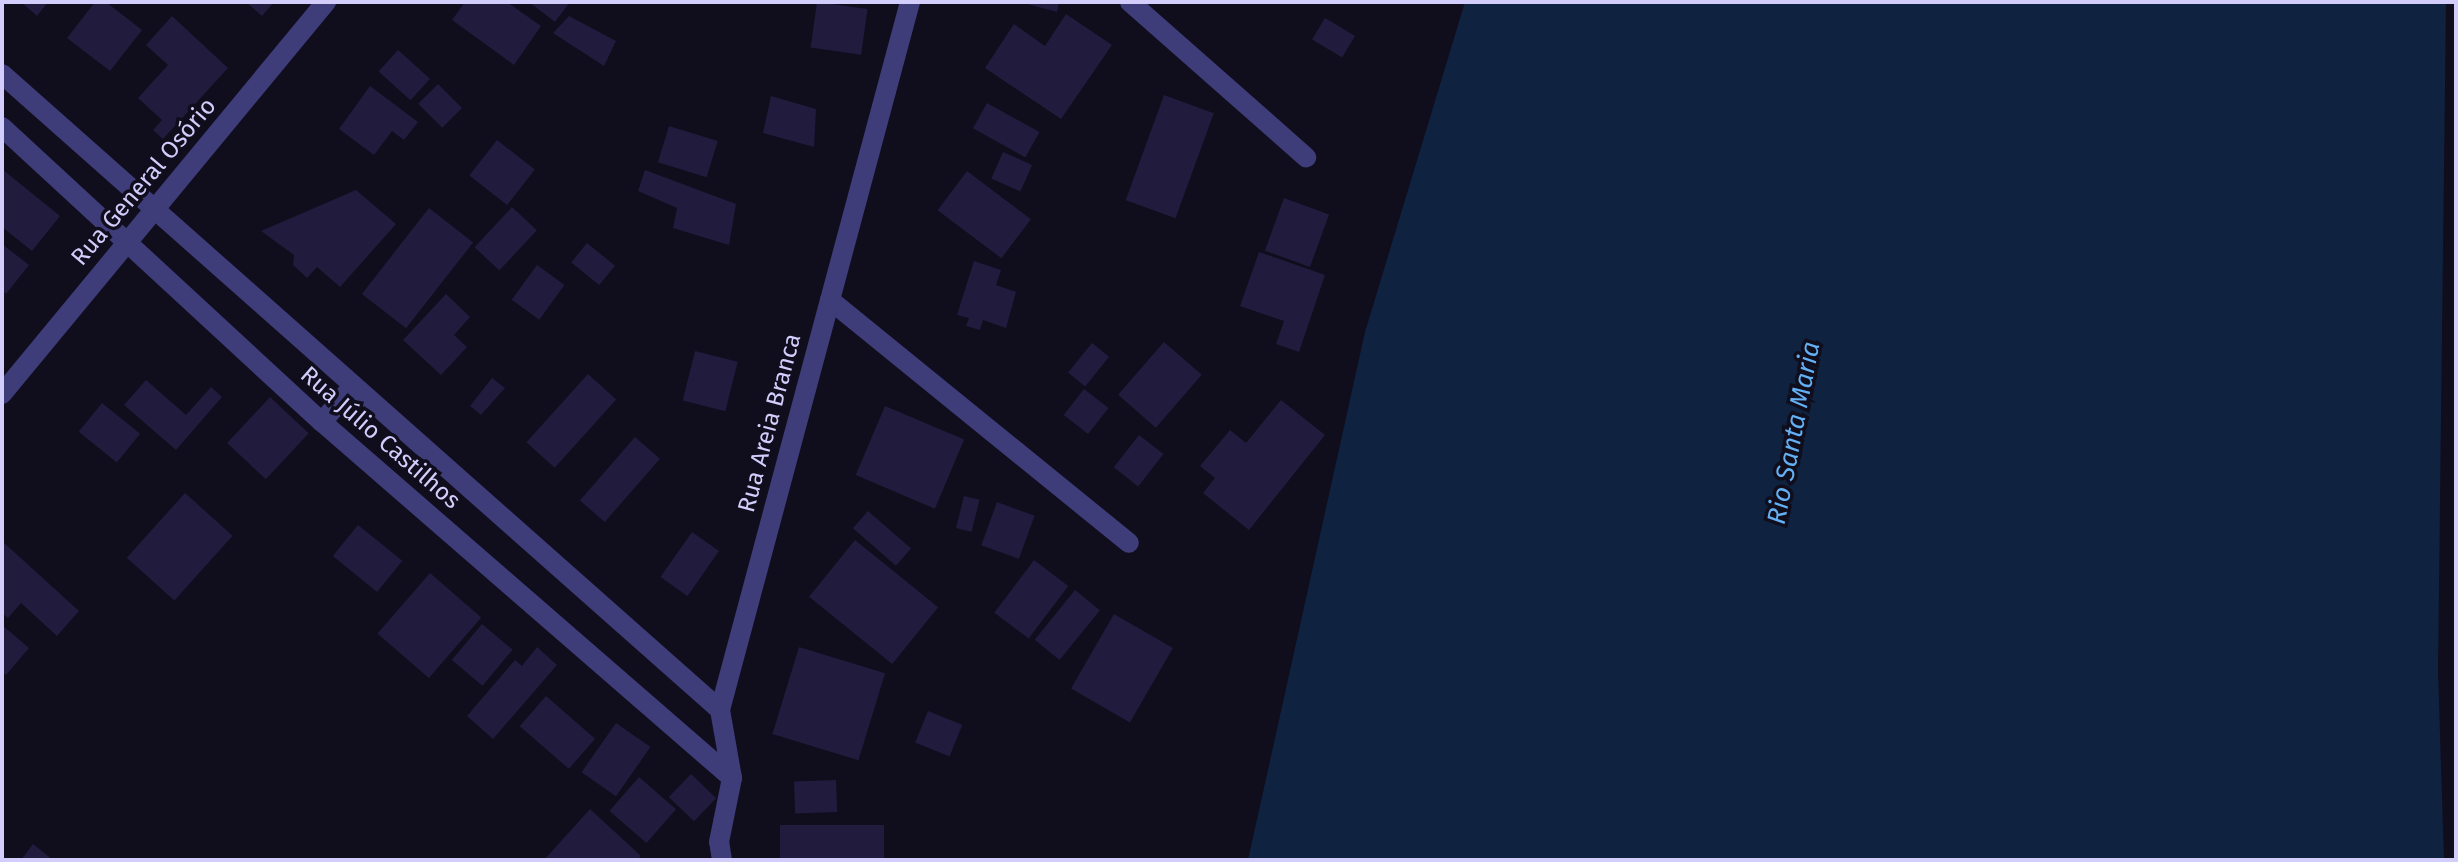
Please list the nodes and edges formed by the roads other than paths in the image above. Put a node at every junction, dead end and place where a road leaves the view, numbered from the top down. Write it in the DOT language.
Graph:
graph roads {
  1 [pos="326,2"];
  2 [pos="910,2"];
  3 [pos="1130,2"];
  4 [pos="2,74"];
  5 [pos="2,127"];
  6 [pos="1306,157"];
  7 [pos="155,211"];
  8 [pos="126,245"];
  9 [pos="830,300"];
  10 [pos="353,386"];
  11 [pos="2,394"];
  12 [pos="322,422"];
  13 [pos="1129,543"];
  14 [pos="720,710"];
  15 [pos="732,778"];
  16 [pos="720,851"];
  17 [pos="704,860"];
  1 -- 7 [label="street, Rua General Osório"];
  2 -- 9 [label="street, Rua Areia Branca"];
  3 -- 6 [label="street"];
  4 -- 7 [label="street, Rua Júlio Castilhos"];
  5 -- 8 [label="street, Rua Júlio Castilhos"];
  7 -- 8 [label="street, Rua General Osório"];
  7 -- 10 [label="street, Rua Júlio Castilhos"];
  8 -- 11 [label="street, Rua General Osório"];
  8 -- 12 [label="street, Rua Júlio Castilhos"];
  9 -- 13 [label="street"];
  9 -- 14 [label="street, Rua Areia Branca"];
  10 -- 12 [label="street"];
  10 -- 14 [label="street, Rua Júlio Castilhos"];
  12 -- 15 [label="street, Rua Júlio Castilhos"];
  14 -- 15 [label="street, Rua Areia Branca"];
  15 -- 16 [label="street, Rua Areia Branca"];
  16 -- 17 [label="street"];
}
